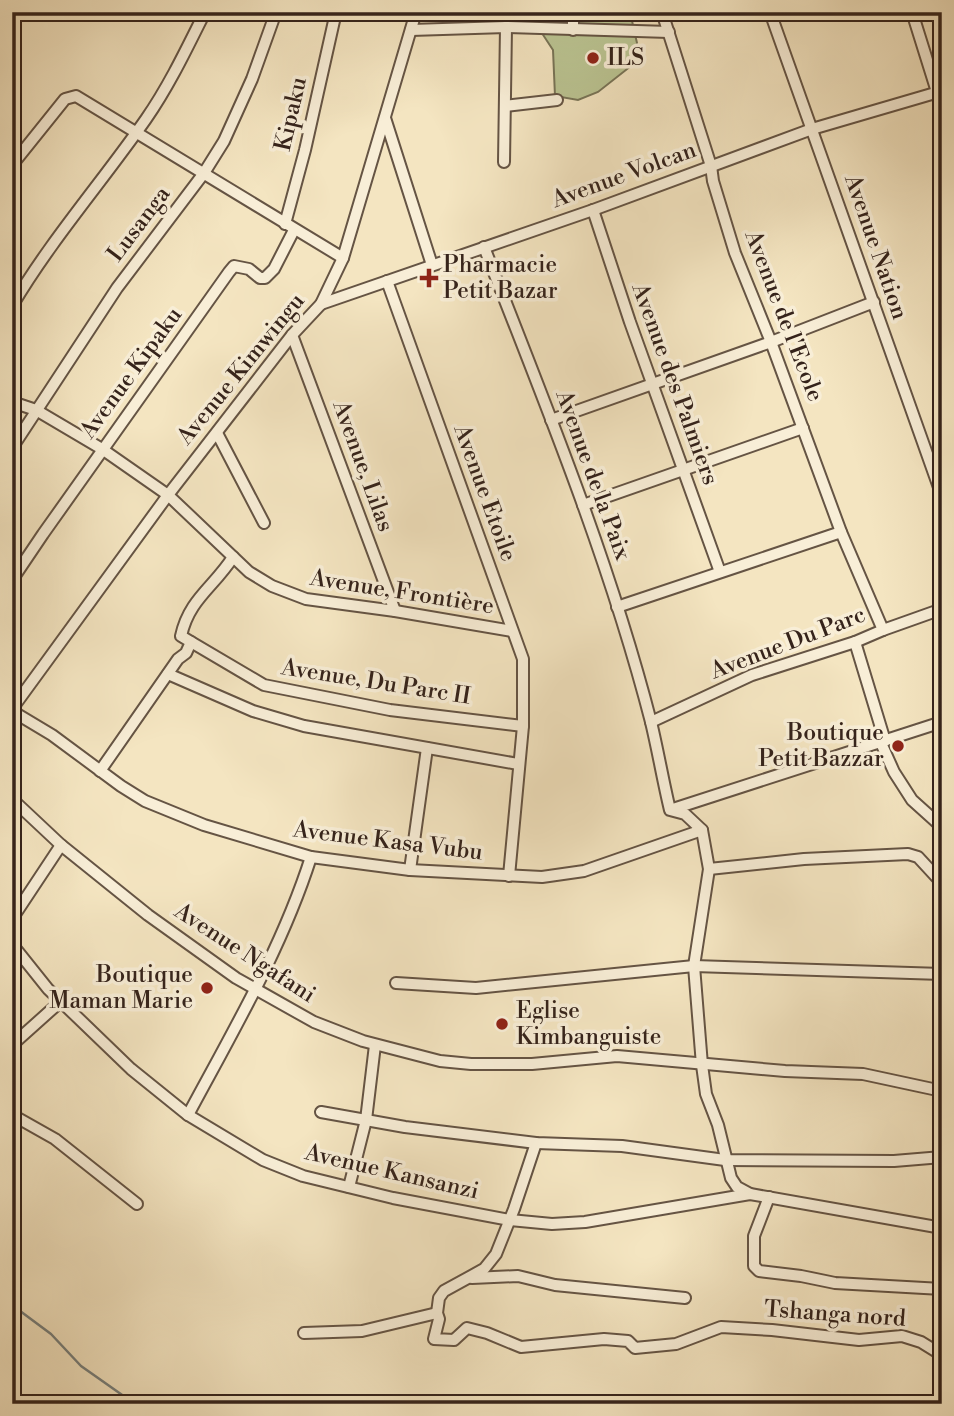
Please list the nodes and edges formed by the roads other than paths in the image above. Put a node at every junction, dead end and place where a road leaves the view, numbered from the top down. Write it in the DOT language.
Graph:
graph roads {
  1 [pos="205,12"];
  2 [pos="276,12"];
  3 [pos="336,12"];
  4 [pos="416,12"];
  5 [pos="573,12"];
  6 [pos="662,12"];
  7 [pos="770,12"];
  8 [pos="912,12"];
  9 [pos="506,27"];
  10 [pos="411,30"];
  11 [pos="573,30"];
  12 [pos="669,33"];
  13 [pos="939,92"];
  14 [pos="557,100"];
  15 [pos="505,106"];
  16 [pos="385,116"];
  17 [pos="812,128"];
  18 [pos="137,132"];
  19 [pos="504,162"];
  20 [pos="12,165"];
  21 [pos="711,166"];
  22 [pos="204,173"];
  23 [pos="593,210"];
  24 [pos="289,227"];
  25 [pos="484,247"];
  26 [pos="343,258"];
  27 [pos="432,265"];
  28 [pos="387,281"];
  29 [pos="874,302"];
  30 [pos="321,304"];
  31 [pos="12,306"];
  32 [pos="292,335"];
  33 [pos="771,342"];
  34 [pos="652,384"];
  35 [pos="12,402"];
  36 [pos="37,410"];
  37 [pos="551,420"];
  38 [pos="803,428"];
  39 [pos="216,433"];
  40 [pos="12,449"];
  41 [pos="102,449"];
  42 [pos="682,468"];
  43 [pos="168,495"];
  44 [pos="942,496"];
  45 [pos="583,505"];
  46 [pos="264,523"];
  47 [pos="841,532"];
  48 [pos="233,557"];
  49 [pos="720,572"];
  50 [pos="12,580"];
  51 [pos="617,607"];
  52 [pos="942,609"];
  53 [pos="395,611"];
  54 [pos="883,630"];
  55 [pos="512,631"];
  56 [pos="191,642"];
  57 [pos="855,642"];
  58 [pos="168,674"];
  59 [pos="12,710"];
  60 [pos="651,722"];
  61 [pos="942,722"];
  62 [pos="523,726"];
  63 [pos="883,742"];
  64 [pos="427,748"];
  65 [pos="518,764"];
  66 [pos="100,771"];
  67 [pos="12,799"];
  68 [pos="670,810"];
  69 [pos="942,827"];
  70 [pos="702,830"];
  71 [pos="61,845"];
  72 [pos="311,857"];
  73 [pos="709,869"];
  74 [pos="410,870"];
  75 [pos="509,876"];
  76 [pos="940,876"];
  77 [pos="12,919"];
  78 [pos="12,944"];
  79 [pos="694,966"];
  80 [pos="942,974"];
  81 [pos="396,983"];
  82 [pos="255,990"];
  83 [pos="60,1002"];
  84 [pos="12,1045"];
  85 [pos="375,1045"];
  86 [pos="702,1065"];
  87 [pos="942,1091"];
  88 [pos="12,1112"];
  89 [pos="321,1112"];
  90 [pos="188,1115"];
  91 [pos="366,1120"];
  92 [pos="536,1143"];
  93 [pos="942,1157"];
  94 [pos="725,1160"];
  95 [pos="349,1187"];
  96 [pos="750,1194"];
  97 [pos="769,1197"];
  98 [pos="138,1204"];
  99 [pos="510,1220"];
  100 [pos="942,1228"];
  101 [pos="471,1278"];
  102 [pos="942,1289"];
  103 [pos="685,1298"];
  104 [pos="437,1312"];
  105 [pos="304,1333"];
  106 [pos="942,1355"];
  1 -- 18 [label="street"];
  2 -- 22 [label="street, Lusanga"];
  3 -- 24 [label="street, Kipaku"];
  4 -- 10 [label="street, Avenue Kimwingu"];
  5 -- 11 [label="street"];
  6 -- 12 [label="street, Avenue de l'Ecole"];
  7 -- 17 [label="street, Avenue Nation"];
  8 -- 13 [label="street"];
  9 -- 10 [label="street"];
  9 -- 11 [label="street"];
  9 -- 15 [label="street"];
  10 -- 16 [label="street, Avenue Kimwingu"];
  11 -- 12 [label="street"];
  12 -- 21 [label="street, Avenue de l'Ecole"];
  13 -- 17 [label="street, Avenue Volcan"];
  14 -- 15 [label="street"];
  15 -- 19 [label="street"];
  16 -- 26 [label="street, Avenue Kimwingu"];
  16 -- 27 [label="street"];
  17 -- 21 [label="street, Avenue Volcan"];
  17 -- 29 [label="street, Avenue Nation"];
  18 -- 20 [label="street"];
  18 -- 22 [label="street"];
  18 -- 31 [label="street"];
  21 -- 23 [label="street, Avenue Volcan"];
  21 -- 33 [label="street, Avenue de l'Ecole"];
  22 -- 24 [label="street"];
  22 -- 36 [label="street, Lusanga"];
  23 -- 25 [label="street, Avenue Volcan"];
  23 -- 34 [label="street, Avenue des Palmiers"];
  24 -- 26 [label="street"];
  24 -- 41 [label="street, Avenue Kipaku"];
  25 -- 27 [label="street, Avenue Volcan"];
  25 -- 37 [label="street, Avenue de la Paix"];
  26 -- 30 [label="street, Avenue Kimwingu"];
  27 -- 28 [label="street, Avenue Volcan"];
  28 -- 30 [label="street, Avenue Volcan"];
  28 -- 55 [label="street, Avenue Etoile"];
  29 -- 33 [label="street"];
  29 -- 44 [label="street, Avenue Nation"];
  30 -- 32 [label="street, Avenue Kimwingu"];
  32 -- 39 [label="street, Avenue Kimwingu"];
  32 -- 53 [label="street, Avenue, Lilas"];
  33 -- 34 [label="street"];
  33 -- 38 [label="street, Avenue de l'Ecole"];
  34 -- 37 [label="street"];
  34 -- 42 [label="street, Avenue des Palmiers"];
  35 -- 36 [label="street, Avenue, Frontière"];
  36 -- 40 [label="street, Lusanga"];
  36 -- 41 [label="street, Avenue, Frontière"];
  37 -- 45 [label="street, Avenue de la Paix"];
  38 -- 42 [label="street"];
  38 -- 47 [label="street, Avenue de l'Ecole"];
  39 -- 43 [label="street, Avenue Kimwingu"];
  39 -- 46 [label="street"];
  41 -- 43 [label="street, Avenue, Frontière"];
  41 -- 50 [label="street, Avenue Kipaku"];
  42 -- 45 [label="street"];
  42 -- 49 [label="street, Avenue des Palmiers"];
  43 -- 48 [label="street, Avenue, Frontière"];
  43 -- 59 [label="street, Avenue Kimwingu"];
  45 -- 51 [label="street, Avenue de la Paix"];
  47 -- 49 [label="street"];
  47 -- 54 [label="street, Avenue de l'Ecole"];
  48 -- 53 [label="street, Avenue, Frontière"];
  48 -- 56 [label="street"];
  49 -- 51 [label="street"];
  51 -- 60 [label="street, Avenue de la Paix"];
  52 -- 54 [label="street, Avenue Du Parc"];
  53 -- 55 [label="street, Avenue, Frontière"];
  54 -- 57 [label="street, Avenue Du Parc"];
  55 -- 62 [label="street, Avenue Etoile"];
  56 -- 58 [label="street"];
  56 -- 62 [label="street, Avenue, Du Parc II"];
  57 -- 60 [label="street, Avenue Du Parc"];
  57 -- 63 [label="street"];
  58 -- 64 [label="street"];
  58 -- 66 [label="street"];
  59 -- 66 [label="street, Avenue Kasa Vubu"];
  60 -- 68 [label="street, Avenue de la Paix"];
  61 -- 63 [label="street"];
  62 -- 65 [label="street, Avenue Etoile"];
  63 -- 68 [label="street"];
  63 -- 69 [label="street"];
  64 -- 65 [label="street"];
  64 -- 74 [label="street"];
  65 -- 75 [label="street, Avenue Etoile"];
  66 -- 72 [label="street, Avenue Kasa Vubu"];
  67 -- 71 [label="street, Avenue Ngafani"];
  68 -- 70 [label="street"];
  70 -- 73 [label="street"];
  70 -- 75 [label="street, Avenue Kasa Vubu"];
  71 -- 77 [label="street"];
  71 -- 82 [label="street, Avenue Ngafani"];
  72 -- 74 [label="street, Avenue Kasa Vubu"];
  72 -- 82 [label="street"];
  73 -- 76 [label="street"];
  73 -- 79 [label="street"];
  74 -- 75 [label="street, Avenue Kasa Vubu"];
  78 -- 83 [label="street, Avenue Kansanzi"];
  79 -- 80 [label="street"];
  79 -- 81 [label="street"];
  79 -- 86 [label="street"];
  82 -- 85 [label="street, Avenue Ngafani"];
  82 -- 90 [label="street"];
  83 -- 84 [label="street"];
  83 -- 90 [label="street, Avenue Kansanzi"];
  85 -- 86 [label="street, Avenue Ngafani"];
  85 -- 91 [label="street"];
  86 -- 87 [label="street, Avenue Ngafani"];
  86 -- 94 [label="street"];
  88 -- 98 [label="street"];
  89 -- 91 [label="street"];
  90 -- 95 [label="street, Avenue Kansanzi"];
  91 -- 92 [label="street"];
  91 -- 95 [label="street"];
  92 -- 94 [label="street"];
  92 -- 99 [label="street"];
  93 -- 94 [label="street"];
  94 -- 96 [label="street"];
  95 -- 99 [label="street, Avenue Kansanzi"];
  96 -- 97 [label="street, Avenue Kansanzi"];
  96 -- 99 [label="street, Avenue Kansanzi"];
  97 -- 100 [label="street, Avenue Kansanzi"];
  97 -- 102 [label="street"];
  99 -- 101 [label="street"];
  101 -- 103 [label="street"];
  101 -- 104 [label="street"];
  104 -- 105 [label="street"];
  104 -- 106 [label="street, Tshanga nord"];
}
